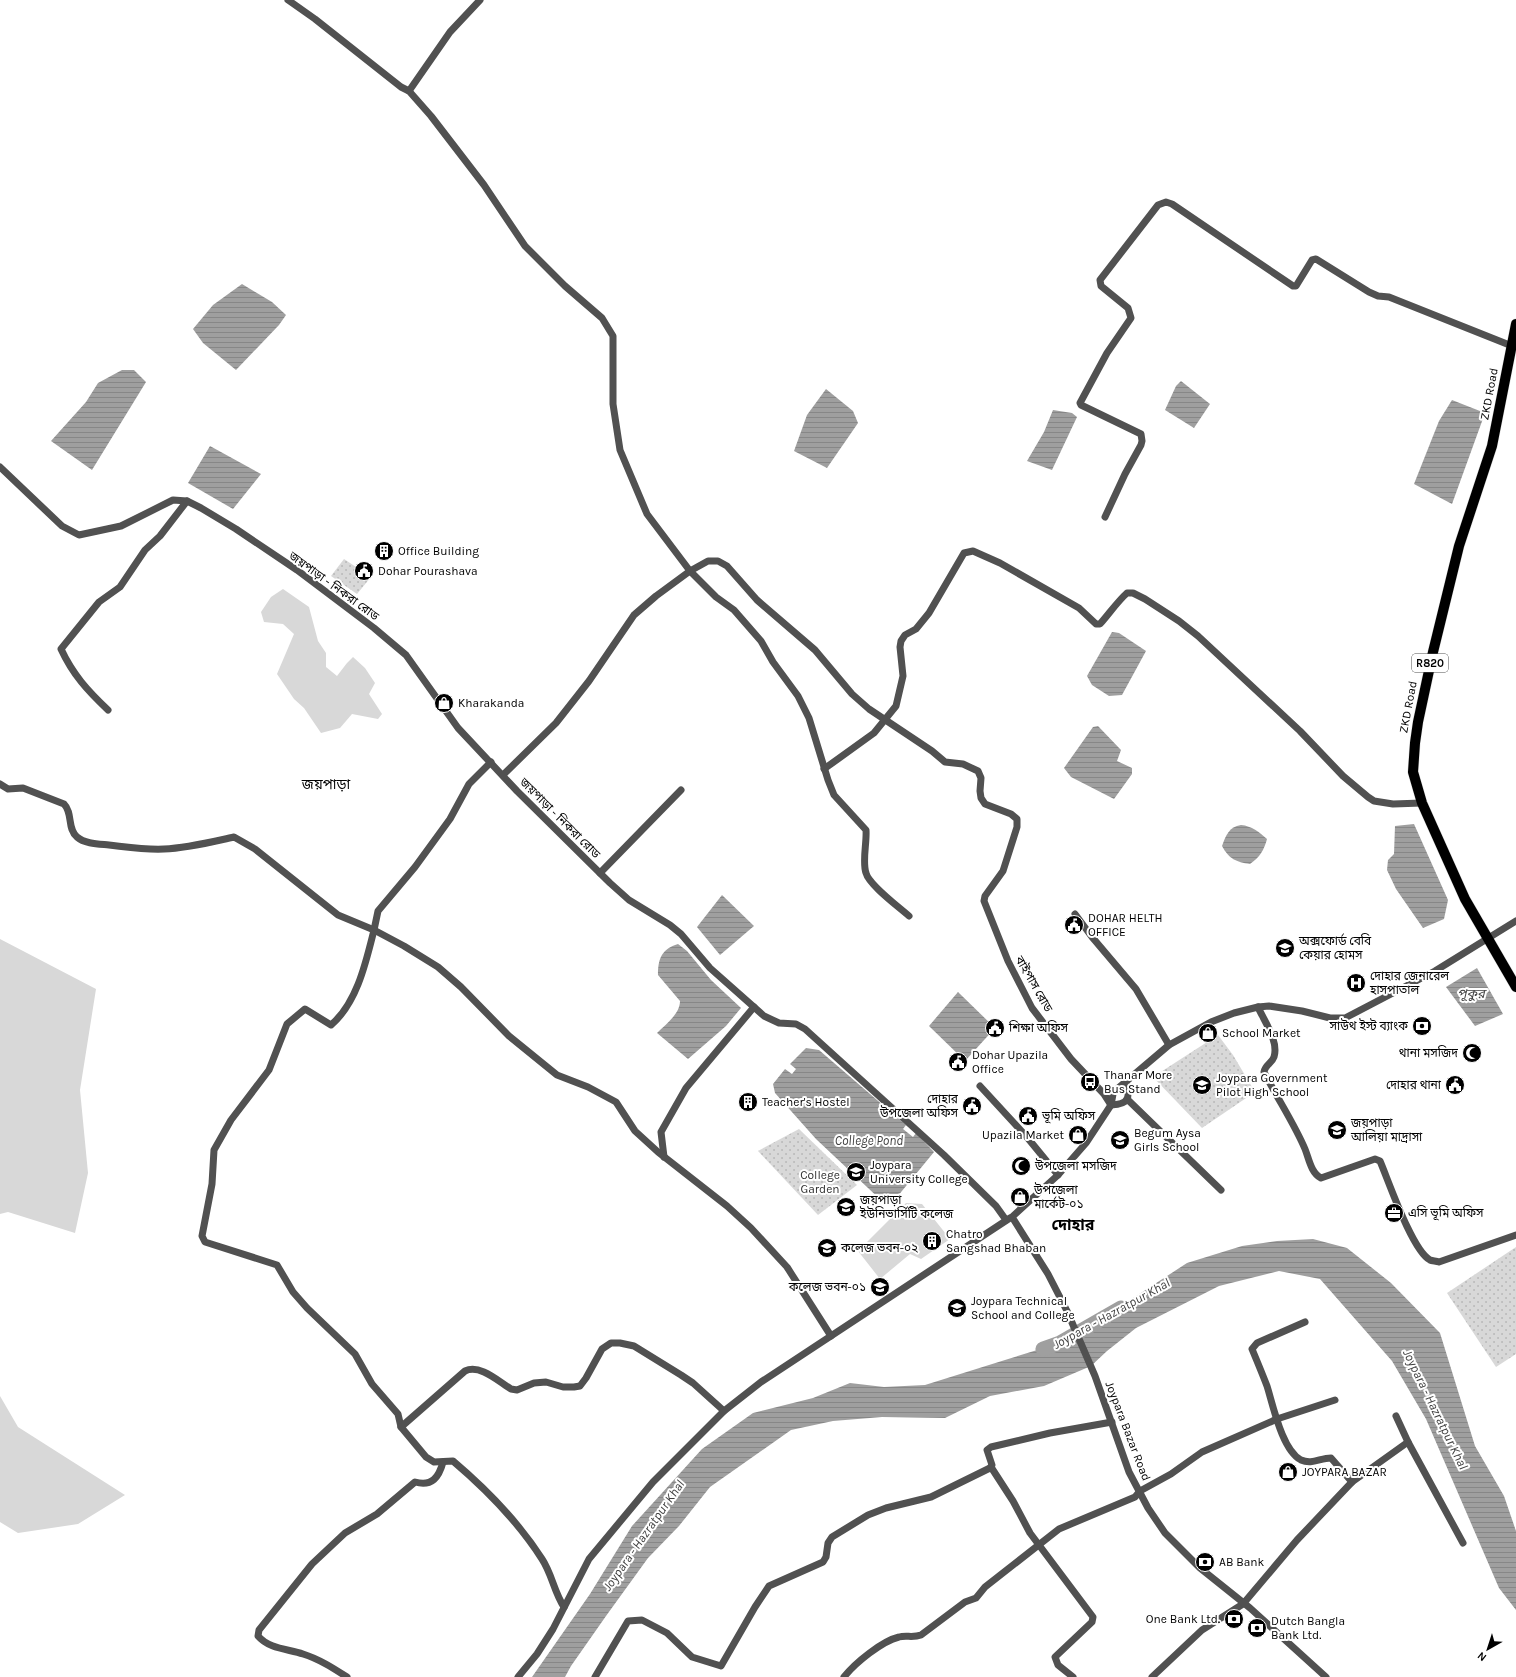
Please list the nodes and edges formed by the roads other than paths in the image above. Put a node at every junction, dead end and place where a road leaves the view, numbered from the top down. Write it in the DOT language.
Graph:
graph roads {
  1 [pos="288,0"];
  2 [pos="480,0"];
  3 [pos="409,91"];
  4 [pos="1516,324"];
  5 [pos="1512,346"];
  6 [pos="0,468"];
  7 [pos="187,501"];
  8 [pos="1105,517"];
  9 [pos="690,571"];
  10 [pos="108,710"];
  11 [pos="886,719"];
  12 [pos="491,762"];
  13 [pos="824,769"];
  14 [pos="503,776"];
  15 [pos="0,784"];
  16 [pos="681,790"];
  17 [pos="1422,803"];
  18 [pos="600,873"];
  19 [pos="1075,914"];
  20 [pos="909,916"];
  21 [pos="1516,921"];
  22 [pos="374,930"];
  23 [pos="1487,940"];
  24 [pos="1516,987"];
  25 [pos="1258,1006"];
  26 [pos="754,1007"];
  27 [pos="1169,1044"];
  28 [pos="1126,1082"];
  29 [pos="980,1086"];
  30 [pos="1128,1099"];
  31 [pos="1111,1105"];
  32 [pos="664,1157"];
  33 [pos="1058,1175"];
  34 [pos="1221,1190"];
  35 [pos="1009,1218"];
  36 [pos="1516,1235"];
  37 [pos="1067,1311"];
  38 [pos="1305,1322"];
  39 [pos="831,1336"];
  40 [pos="1335,1400"];
  41 [pos="724,1411"];
  42 [pos="1396,1416"];
  43 [pos="1277,1419"];
  44 [pos="1112,1422"];
  45 [pos="401,1428"];
  46 [pos="1408,1442"];
  47 [pos="443,1462"];
  48 [pos="991,1467"];
  49 [pos="1352,1482"];
  50 [pos="1140,1491"];
  51 [pos="1463,1543"];
  52 [pos="1039,1545"];
  53 [pos="1243,1604"];
  54 [pos="564,1607"];
  55 [pos="347,1677"];
  56 [pos="518,1677"];
  57 [pos="595,1677"];
  58 [pos="844,1677"];
  59 [pos="1073,1677"];
  60 [pos="1152,1677"];
  61 [pos="1326,1677"];
  1 -- 3 [label="street"];
  2 -- 3 [label="street"];
  3 -- 9 [label="street"];
  4 -- 5 [label="main road, ZKD Road / R820"];
  5 -- 8 [label="street"];
  5 -- 17 [label="main road, ZKD Road / R820"];
  6 -- 7 [label="street"];
  7 -- 10 [label="street"];
  7 -- 12 [label="street, জয়পাড়া - নিকরা রোড"];
  9 -- 11 [label="street"];
  9 -- 13 [label="street"];
  9 -- 14 [label="street"];
  11 -- 13 [label="street"];
  11 -- 17 [label="street"];
  11 -- 31 [label="street, বাইপাস রোড"];
  12 -- 14 [label="street, জয়পাড়া - নিকরা রোড"];
  12 -- 22 [label="street"];
  13 -- 20 [label="street"];
  14 -- 18 [label="street, জয়পাড়া - নিকরা রোড"];
  15 -- 22 [label="street"];
  16 -- 18 [label="street"];
  17 -- 23 [label="main road, ZKD Road / R820"];
  18 -- 26 [label="street, জয়পাড়া - নিকরা রোড"];
  19 -- 27 [label="street"];
  21 -- 23 [label="street"];
  22 -- 32 [label="street"];
  22 -- 45 [label="street"];
  23 -- 24 [label="main road, ZKD Road / R820"];
  23 -- 25 [label="street"];
  25 -- 27 [label="street"];
  25 -- 36 [label="street"];
  26 -- 32 [label="street"];
  26 -- 35 [label="street, জয়পাড়া - নিকরা রোড"];
  27 -- 28 [label="street"];
  28 -- 30 [label="street"];
  28 -- 31 [label="street"];
  29 -- 33 [label="street"];
  30 -- 31 [label="street"];
  30 -- 34 [label="street"];
  31 -- 33 [label="street"];
  32 -- 39 [label="street"];
  33 -- 35 [label="street"];
  35 -- 37 [label="street, জয়পাড়া - নিকরা রোড"];
  35 -- 39 [label="street"];
  37 -- 44 [label="street, Joypara Bazar Road"];
  38 -- 43 [label="street"];
  39 -- 41 [label="street"];
  40 -- 43 [label="street"];
  41 -- 45 [label="street"];
  41 -- 54 [label="street"];
  42 -- 46 [label="street"];
  43 -- 49 [label="street"];
  43 -- 50 [label="street"];
  44 -- 48 [label="street"];
  44 -- 50 [label="street, Joypara Bazar Road"];
  45 -- 47 [label="street"];
  46 -- 49 [label="street"];
  46 -- 51 [label="street"];
  47 -- 54 [label="street"];
  47 -- 55 [label="street"];
  48 -- 52 [label="street"];
  48 -- 57 [label="street"];
  49 -- 53 [label="street"];
  50 -- 52 [label="street"];
  50 -- 53 [label="street, Joypara Bazar Road"];
  52 -- 58 [label="street"];
  52 -- 59 [label="street"];
  53 -- 60 [label="street"];
  53 -- 61 [label="street, Joypara Bazar Road"];
  54 -- 56 [label="street"];
}
